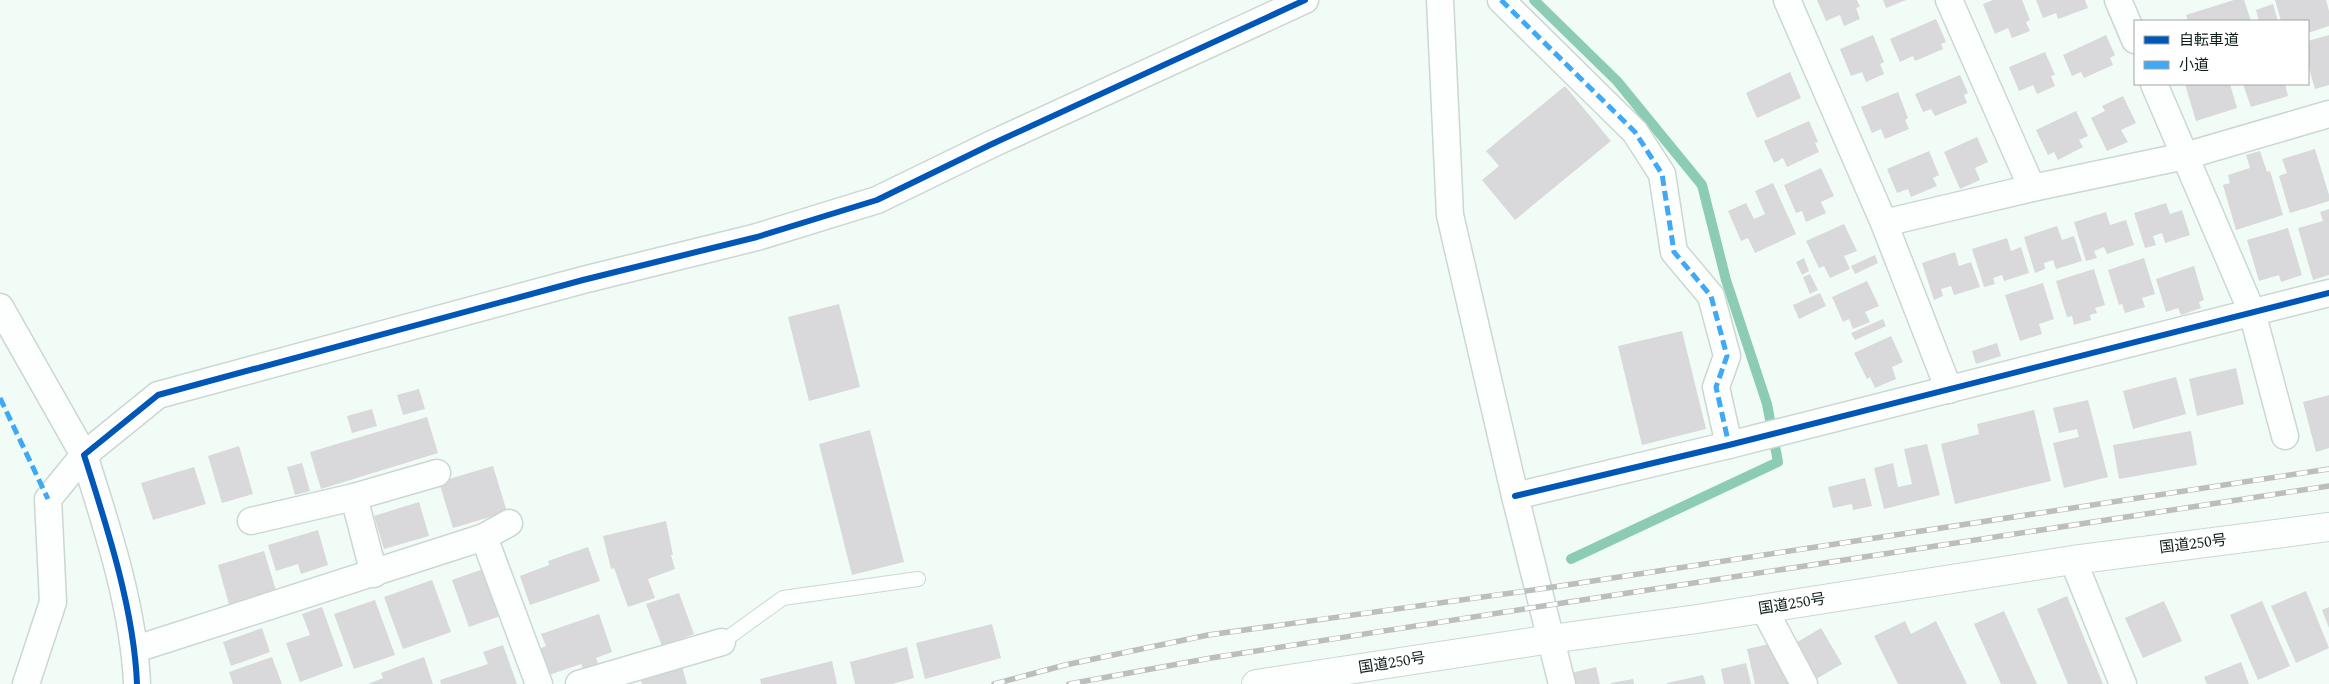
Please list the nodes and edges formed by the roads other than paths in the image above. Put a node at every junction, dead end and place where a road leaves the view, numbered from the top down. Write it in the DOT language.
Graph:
graph roads {
  1 [pos="1304,0"];
  2 [pos="1440,0"];
  3 [pos="1501,0"];
  4 [pos="1787,0"];
  5 [pos="1949,0"];
  6 [pos="2118,0"];
  7 [pos="2134,38"];
  8 [pos="2154,85"];
  9 [pos="2329,114"];
  10 [pos="2185,156"];
  11 [pos="2032,188"];
  12 [pos="1884,223"];
  13 [pos="2329,293"];
  14 [pos="0,307"];
  15 [pos="2252,312"];
  16 [pos="1949,390"];
  17 [pos="2285,436"];
  18 [pos="1737,443"];
  19 [pos="84,456"];
  20 [pos="437,473"];
  21 [pos="1515,496"];
  22 [pos="354,498"];
  23 [pos="251,521"];
  24 [pos="509,523"];
  25 [pos="2329,527"];
  26 [pos="484,537"];
  27 [pos="2074,560"];
  28 [pos="374,574"];
  29 [pos="918,579"];
  30 [pos="1764,609"];
  31 [pos="1552,639"];
  32 [pos="722,642"];
  33 [pos="136,649"];
  34 [pos="1337,678"];
  35 [pos="26,684"];
  36 [pos="137,684"];
  37 [pos="539,684"];
  38 [pos="579,684"];
  39 [pos="1256,684"];
  40 [pos="1562,684"];
  41 [pos="1804,684"];
  42 [pos="2123,684"];
  1 -- 19 [label="street"];
  2 -- 21 [label="street"];
  3 -- 18 [label="street"];
  4 -- 12 [label="street"];
  5 -- 11 [label="street"];
  6 -- 7 [label="street"];
  8 -- 10 [label="street"];
  9 -- 10 [label="street"];
  10 -- 11 [label="street"];
  10 -- 15 [label="street"];
  11 -- 12 [label="street"];
  12 -- 16 [label="street"];
  13 -- 15 [label="street"];
  14 -- 19 [label="street"];
  15 -- 16 [label="street"];
  15 -- 17 [label="street"];
  16 -- 18 [label="street"];
  18 -- 21 [label="street"];
  19 -- 33 [label="street"];
  19 -- 35 [label="street"];
  20 -- 22 [label="street"];
  21 -- 31 [label="street"];
  22 -- 23 [label="street"];
  22 -- 28 [label="street"];
  24 -- 26 [label="street"];
  25 -- 27 [label="highway, 国道250号"];
  26 -- 28 [label="street"];
  26 -- 37 [label="street"];
  27 -- 30 [label="highway, 国道250号"];
  27 -- 42 [label="street"];
  28 -- 33 [label="street"];
  29 -- 32 [label="lane"];
  30 -- 31 [label="highway, 国道250号"];
  30 -- 41 [label="street"];
  31 -- 34 [label="highway, 国道250号"];
  31 -- 40 [label="street"];
  32 -- 38 [label="street"];
  33 -- 36 [label="street"];
  34 -- 39 [label="highway, 国道250号"];
}
